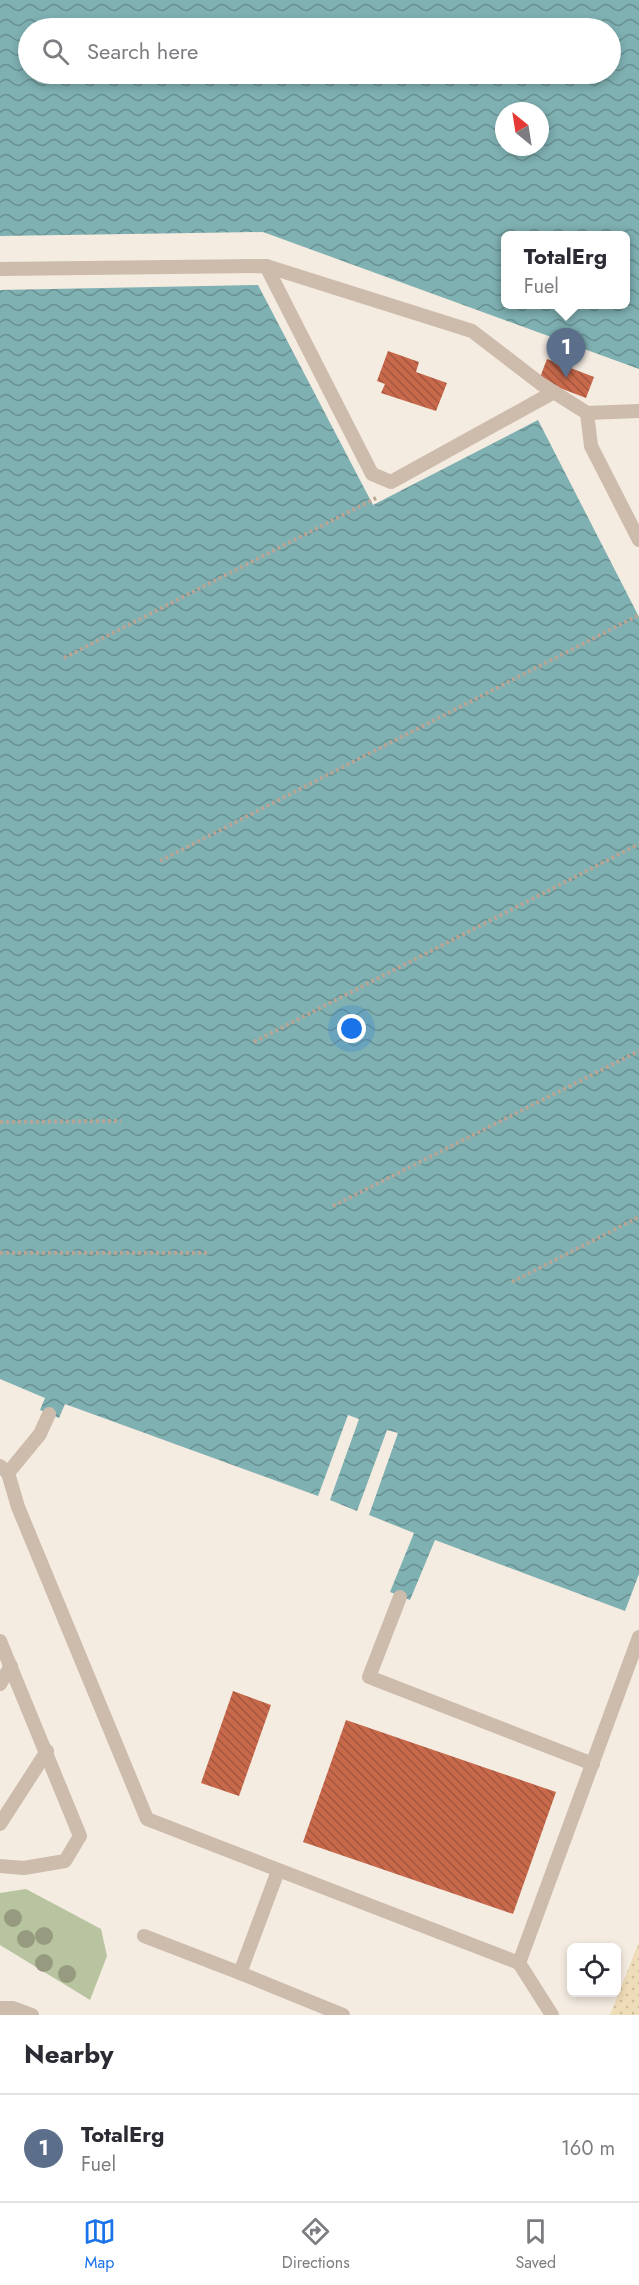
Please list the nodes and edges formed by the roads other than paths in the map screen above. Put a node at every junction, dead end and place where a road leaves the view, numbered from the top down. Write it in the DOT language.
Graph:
graph roads {
  1 [pos="266,266"];
  2 [pos="0,269"];
  3 [pos="554,392"];
  4 [pos="639,411"];
  5 [pos="587,413"];
  6 [pos="639,540"];
  7 [pos="49,1414"];
  8 [pos="4,1469"];
  9 [pos="400,1597"];
  10 [pos="639,1637"];
  11 [pos="0,1641"];
  12 [pos="11,1666"];
  13 [pos="0,1684"];
  14 [pos="47,1751"];
  15 [pos="592,1764"];
  16 [pos="0,1824"];
  17 [pos="0,1866"];
  18 [pos="278,1871"];
  19 [pos="144,1936"];
  20 [pos="519,1964"];
  21 [pos="240,1973"];
  22 [pos="0,2008"];
  23 [pos="32,2015"];
  24 [pos="343,2015"];
  25 [pos="552,2015"];
  1 -- 2 [label="lane"];
  1 -- 3 [label="lane"];
  1 -- 3 [label="lane"];
  3 -- 5 [label="lane"];
  4 -- 5 [label="lane"];
  5 -- 6 [label="lane"];
  7 -- 8 [label="lane"];
  8 -- 18 [label="lane"];
  9 -- 15 [label="lane"];
  10 -- 15 [label="lane"];
  11 -- 12 [label="lane"];
  12 -- 13 [label="lane"];
  12 -- 14 [label="lane"];
  14 -- 16 [label="lane"];
  14 -- 17 [label="lane"];
  15 -- 20 [label="lane"];
  18 -- 20 [label="lane"];
  18 -- 21 [label="lane"];
  19 -- 21 [label="lane"];
  20 -- 25 [label="lane"];
  21 -- 24 [label="lane"];
  22 -- 23 [label="lane"];
}
